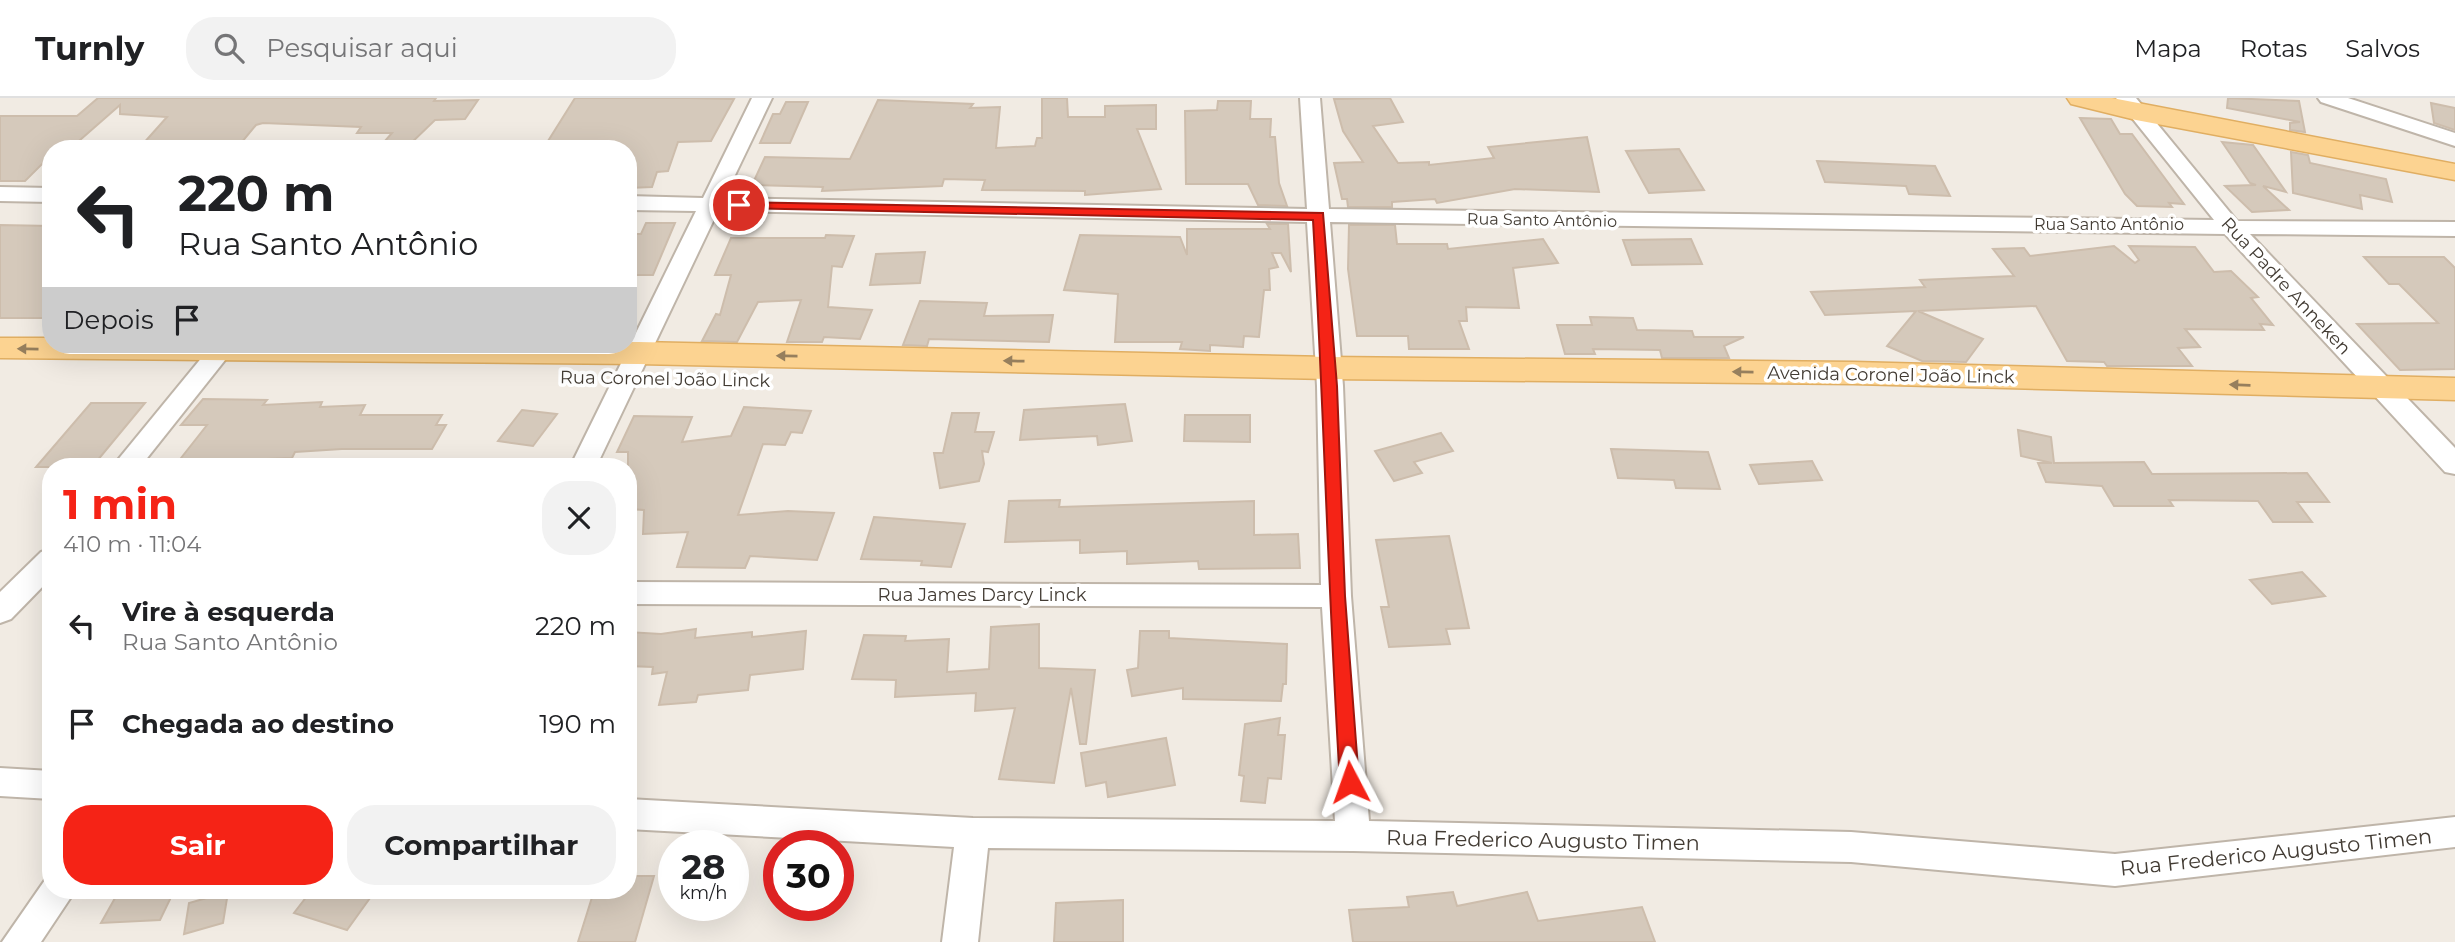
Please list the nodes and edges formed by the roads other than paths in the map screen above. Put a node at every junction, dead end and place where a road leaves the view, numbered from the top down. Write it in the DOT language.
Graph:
graph roads {
  1 [pos="762,98"];
  2 [pos="1310,98"];
  3 [pos="2080,98"];
  4 [pos="2328,98"];
  5 [pos="2133,103"];
  6 [pos="2455,140"];
  7 [pos="2455,160"];
  8 [pos="2455,172"];
  9 [pos="0,194"];
  10 [pos="42,195"];
  11 [pos="637,204"];
  12 [pos="711,205"];
  13 [pos="1319,216"];
  14 [pos="2229,225"];
  15 [pos="2455,229"];
  16 [pos="0,348"];
  17 [pos="42,348"];
  18 [pos="637,353"];
  19 [pos="217,354"];
  20 [pos="295,354"];
  21 [pos="636,354"];
  22 [pos="429,365"];
  23 [pos="631,365"];
  24 [pos="0,373"];
  25 [pos="198,377"];
  26 [pos="1329,377"];
  27 [pos="2455,388"];
  28 [pos="2391,399"];
  29 [pos="2455,410"];
  30 [pos="132,458"];
  31 [pos="587,458"];
  32 [pos="2455,465"];
  33 [pos="42,573"];
  34 [pos="637,593"];
  35 [pos="1336,596"];
  36 [pos="0,611"];
  37 [pos="0,782"];
  38 [pos="42,784"];
  39 [pos="637,814"];
  40 [pos="2455,832"];
  41 [pos="973,833"];
  42 [pos="1353,836"];
  43 [pos="51,899"];
  44 [pos="20,942"];
  45 [pos="960,942"];
  1 -- 12 [label="street"];
  2 -- 13 [label="street"];
  3 -- 5 [label="main road"];
  4 -- 6 [label="street"];
  5 -- 7 [label="main road"];
  5 -- 8 [label="main road"];
  5 -- 14 [label="street, Rua Padre Anneken"];
  9 -- 10 [label="street"];
  11 -- 12 [label="street, Rua Santo Antônio"];
  12 -- 13 [label="street, Rua Santo Antônio"];
  12 -- 18 [label="street"];
  13 -- 14 [label="street, Rua Santo Antônio"];
  13 -- 26 [label="street"];
  14 -- 15 [label="street, Rua Santo Antônio"];
  14 -- 28 [label="street, Rua Padre Anneken"];
  17 -- 16 [label="main road, Rua Coronel João Linck, one-way"];
  19 -- 25 [label="street"];
  20 -- 22 [label="main road, Rua Coronel João Linck"];
  21 -- 23 [label="street"];
  22 -- 23 [label="main road, Rua Coronel João Linck"];
  22 -- 25 [label="main road, Rua Coronel João Linck"];
  23 -- 26 [label="main road, Rua Coronel João Linck"];
  23 -- 31 [label="street"];
  24 -- 25 [label="main road, Rua Coronel João Linck"];
  25 -- 30 [label="street"];
  26 -- 28 [label="main road, Avenida Coronel João Linck"];
  26 -- 35 [label="street"];
  27 -- 28 [label="main road, Avenida Coronel João Linck"];
  28 -- 29 [label="main road, Avenida Coronel João Linck"];
  28 -- 32 [label="street, Rua Padre Anneken"];
  33 -- 36 [label="street"];
  34 -- 35 [label="street, Rua James Darcy Linck"];
  35 -- 42 [label="street"];
  37 -- 38 [label="street"];
  39 -- 41 [label="street, Rua Frederico Augusto Timen"];
  40 -- 42 [label="street, Rua Frederico Augusto Timen"];
  41 -- 42 [label="street, Rua Frederico Augusto Timen"];
  41 -- 45 [label="street"];
  43 -- 44 [label="street"];
}
